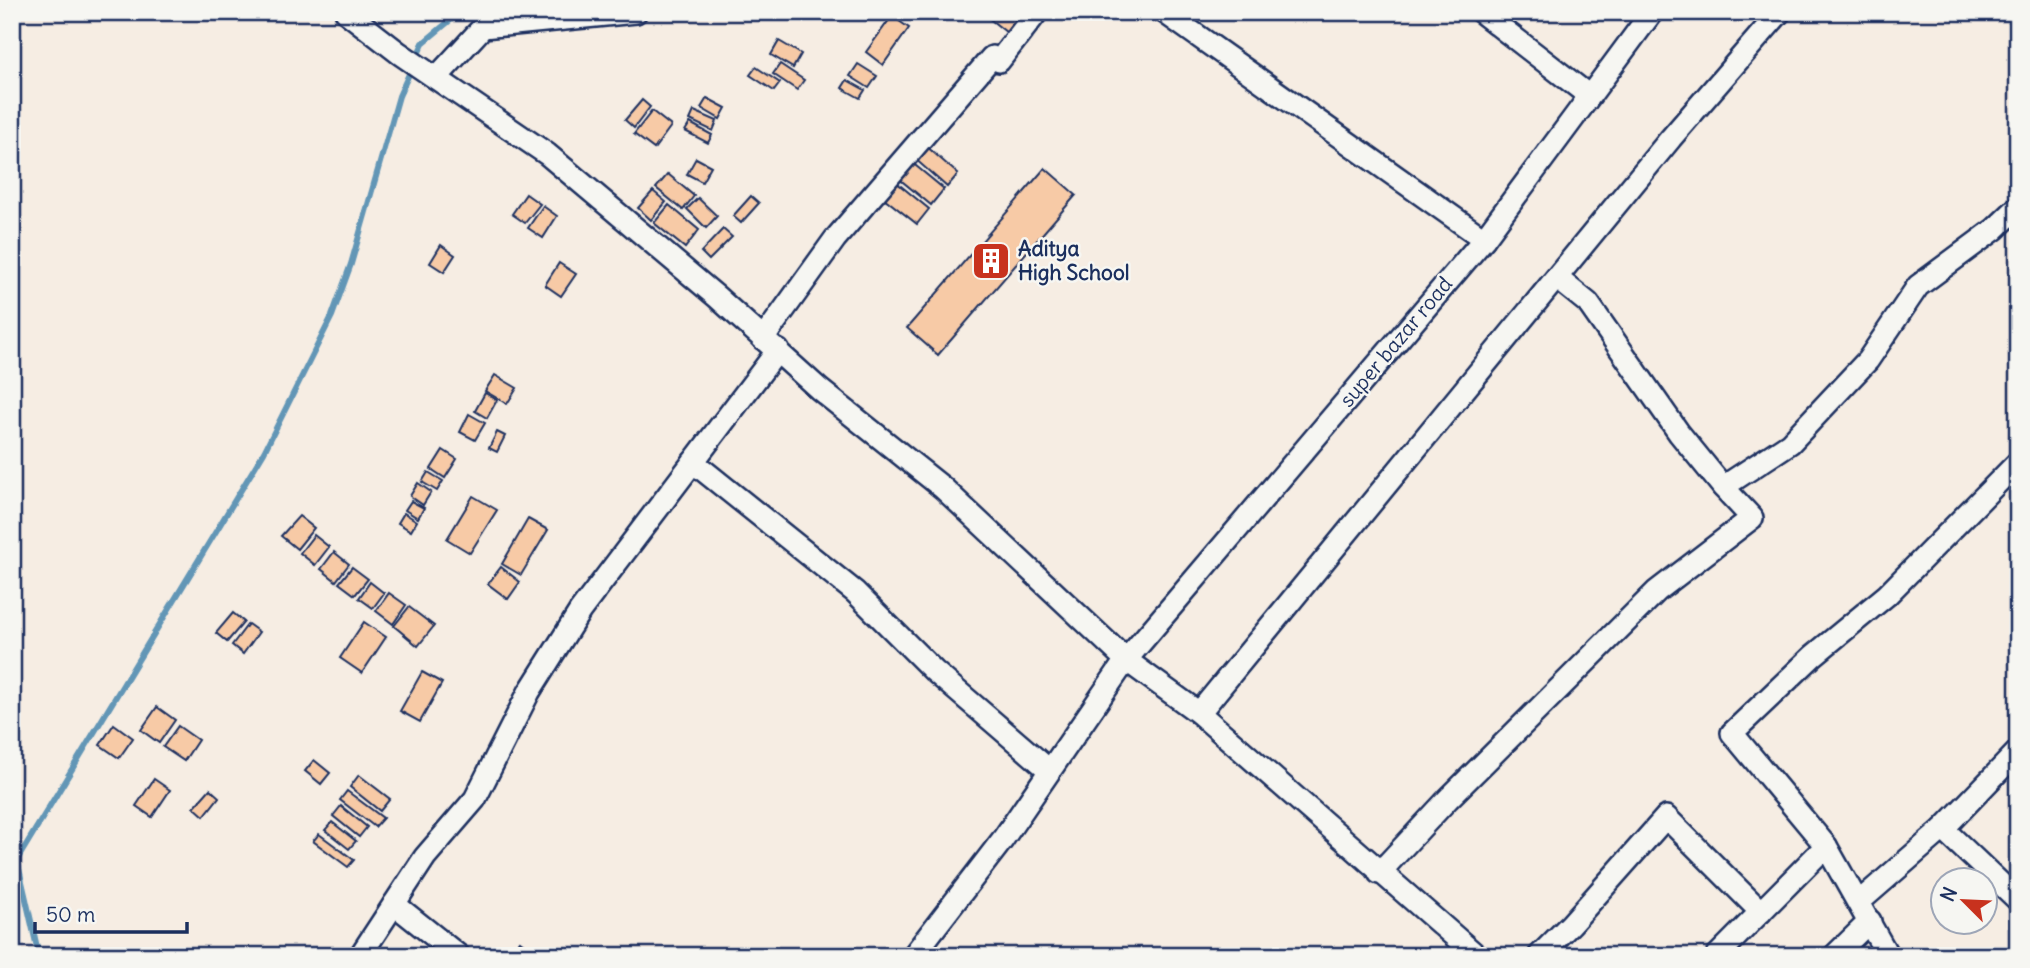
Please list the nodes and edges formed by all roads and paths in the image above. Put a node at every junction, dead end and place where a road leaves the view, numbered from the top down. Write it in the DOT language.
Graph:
graph roads {
  1 [pos="345,12"];
  2 [pos="636,12"];
  3 [pos="1037,12"];
  4 [pos="1164,12"];
  5 [pos="1480,12"];
  6 [pos="1651,12"];
  7 [pos="1780,12"];
  8 [pos="421,68"];
  9 [pos="1588,95"];
  10 [pos="2018,207"];
  11 [pos="1484,239"];
  12 [pos="1557,278"];
  13 [pos="771,345"];
  14 [pos="693,462"];
  15 [pos="2018,462"];
  16 [pos="1723,487"];
  17 [pos="1126,660"];
  18 [pos="1199,713"];
  19 [pos="2018,751"];
  20 [pos="1049,771"];
  21 [pos="1943,829"];
  22 [pos="1826,846"];
  23 [pos="1378,873"];
  24 [pos="2018,900"];
  25 [pos="1859,902"];
  26 [pos="394,904"];
  27 [pos="1761,912"];
  28 [pos="1870,921"];
  29 [pos="359,956"];
  30 [pos="459,956"];
  31 [pos="913,956"];
  32 [pos="1477,956"];
  33 [pos="1539,956"];
  34 [pos="1717,956"];
  35 [pos="1834,956"];
  36 [pos="1888,956"];
  1 -- 8 [label="street"];
  2 -- 8 [label="street"];
  3 -- 13 [label="street"];
  4 -- 11 [label="street"];
  5 -- 9 [label="street"];
  6 -- 9 [label="street, super bazar road"];
  7 -- 12 [label="street"];
  8 -- 13 [label="street"];
  9 -- 11 [label="street, super bazar road"];
  10 -- 16 [label="street"];
  11 -- 17 [label="street, super bazar road"];
  12 -- 16 [label="street"];
  12 -- 18 [label="street"];
  13 -- 14 [label="street"];
  13 -- 17 [label="street"];
  14 -- 20 [label="street"];
  14 -- 26 [label="street"];
  15 -- 22 [label="street"];
  16 -- 23 [label="street"];
  17 -- 18 [label="street"];
  17 -- 20 [label="street, super bazar road"];
  18 -- 23 [label="street"];
  19 -- 21 [label="street"];
  20 -- 31 [label="street, super bazar road"];
  21 -- 24 [label="street"];
  21 -- 25 [label="street"];
  22 -- 25 [label="street"];
  22 -- 27 [label="street"];
  23 -- 32 [label="street"];
  25 -- 28 [label="street"];
  26 -- 29 [label="street"];
  26 -- 30 [label="street"];
  27 -- 33 [label="street"];
  27 -- 34 [label="street"];
  28 -- 35 [label="street"];
  28 -- 36 [label="street"];
}
